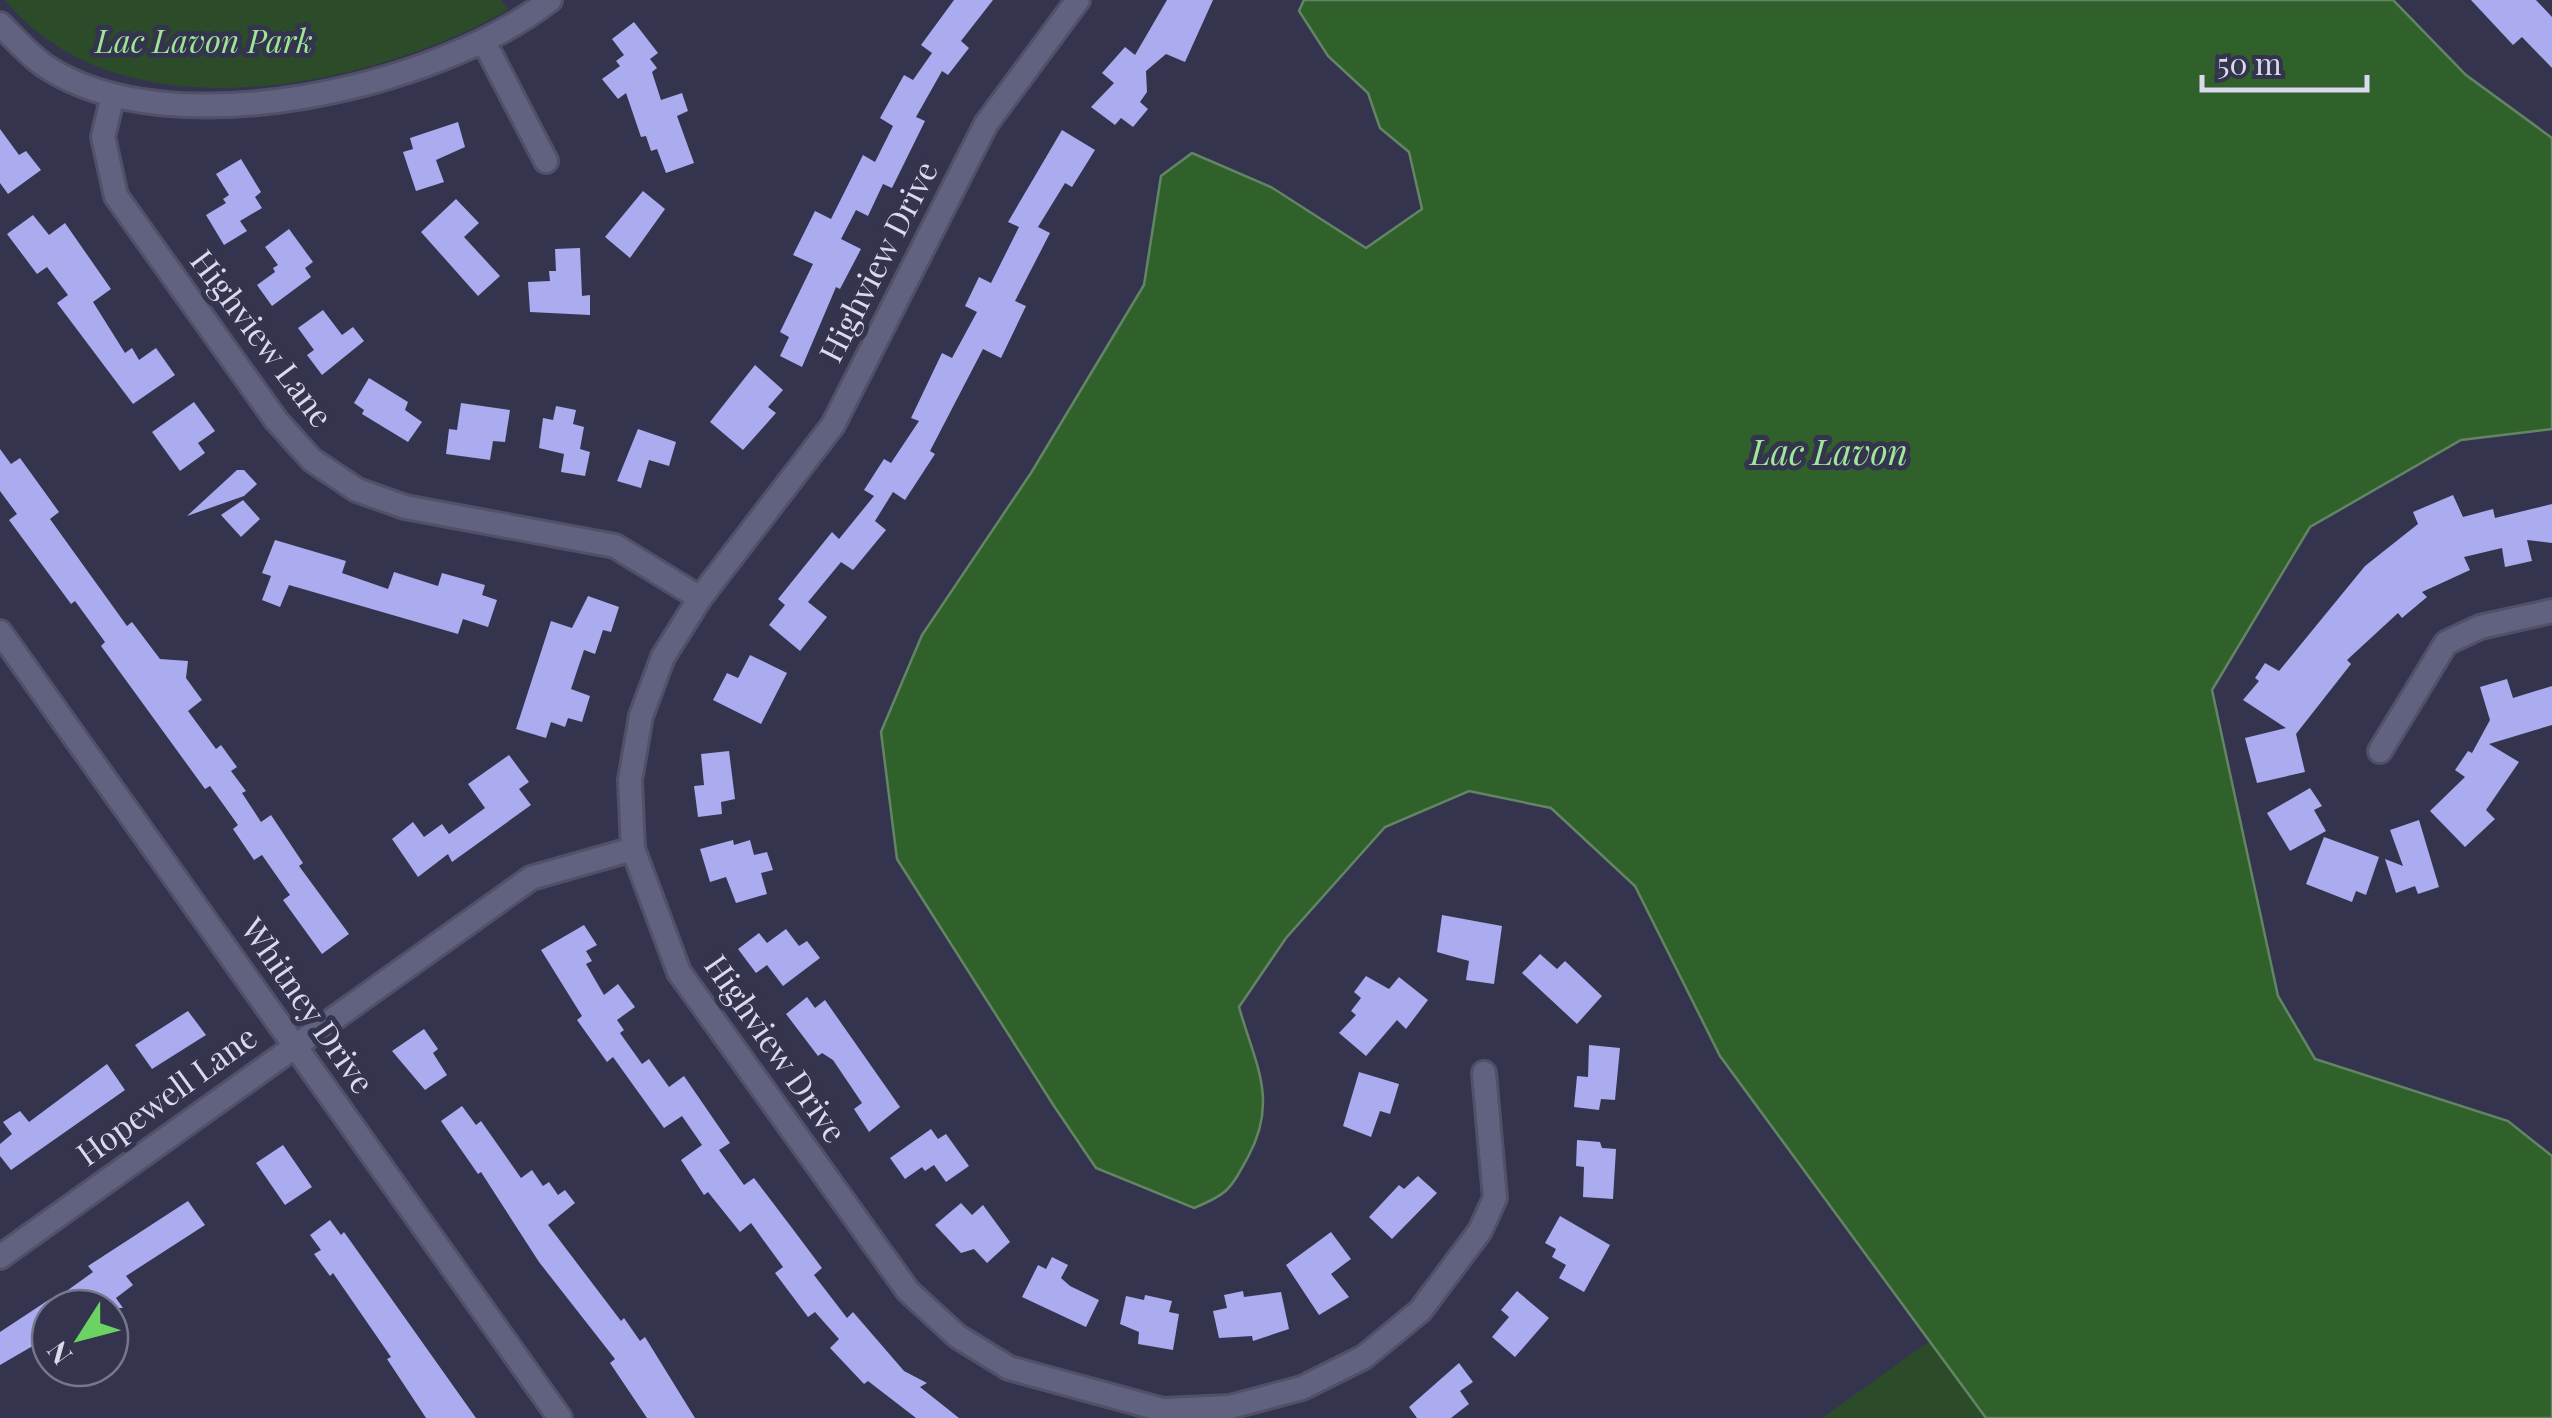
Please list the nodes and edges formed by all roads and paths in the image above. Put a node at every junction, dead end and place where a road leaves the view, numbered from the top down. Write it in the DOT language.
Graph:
graph roads {
  1 [pos="550,0"];
  2 [pos="1078,0"];
  3 [pos="0,24"];
  4 [pos="283,32"];
  5 [pos="484,42"];
  6 [pos="285,45"];
  7 [pos="113,95"];
  8 [pos="546,161"];
  9 [pos="700,598"];
  10 [pos="2552,611"];
  11 [pos="0,632"];
  12 [pos="2380,751"];
  13 [pos="634,848"];
  14 [pos="295,1044"];
  15 [pos="1484,1074"];
  16 [pos="0,1257"];
  17 [pos="1162,1414"];
  18 [pos="560,1418"];
  1 -- 5 [label="street"];
  2 -- 9 [label="street, Highview Drive"];
  3 -- 7 [label="street"];
  4 -- 6 [label="path"];
  5 -- 7 [label="street"];
  5 -- 8 [label="street"];
  7 -- 9 [label="street, Highview Lane"];
  9 -- 13 [label="street, Highview Drive"];
  10 -- 12 [label="street"];
  11 -- 14 [label="street, Whitney Drive"];
  13 -- 14 [label="street, Hopewell Lane"];
  13 -- 17 [label="street, Highview Drive"];
  14 -- 16 [label="street, Hopewell Lane"];
  14 -- 18 [label="street, Whitney Drive"];
  15 -- 17 [label="street, Highview Drive"];
}
